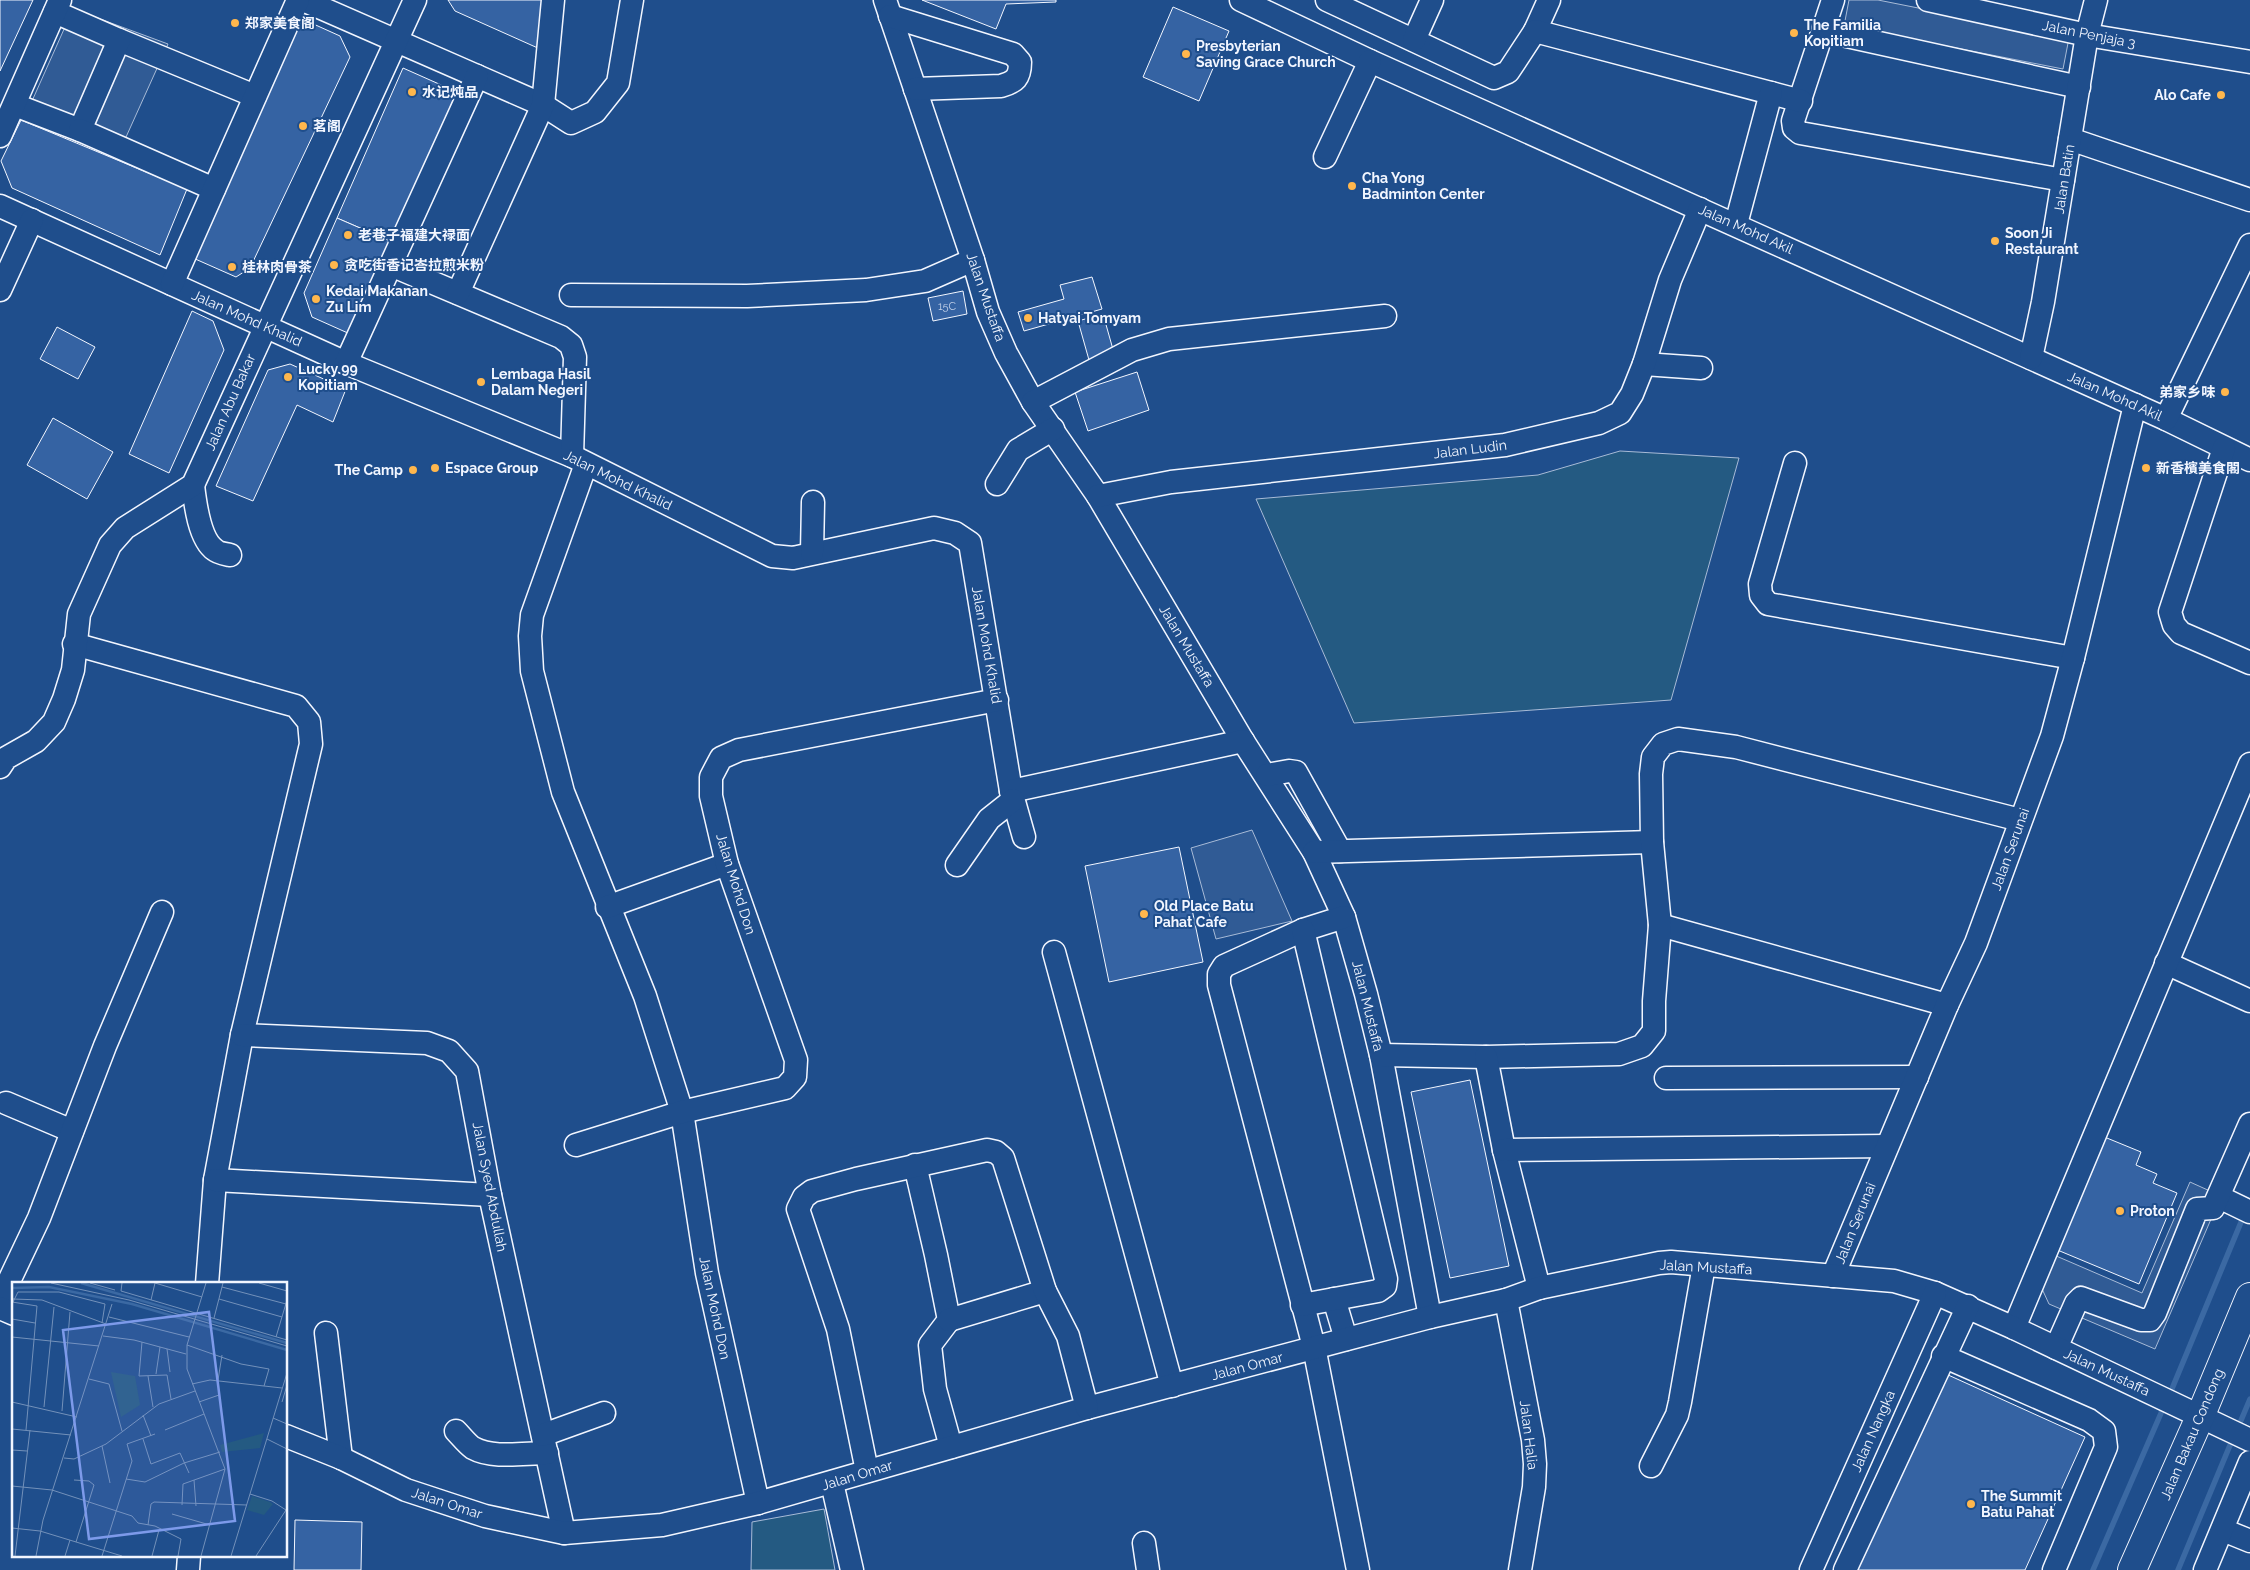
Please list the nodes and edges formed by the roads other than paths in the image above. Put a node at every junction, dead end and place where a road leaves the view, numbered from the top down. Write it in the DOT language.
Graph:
graph roads {
  1 [pos="298,0"];
  2 [pos="303,0"];
  3 [pos="415,0"];
  4 [pos="553,0"];
  5 [pos="632,0"];
  6 [pos="1241,0"];
  7 [pos="1327,0"];
  8 [pos="1432,0"];
  9 [pos="1549,0"];
  10 [pos="1833,0"];
  11 [pos="1928,0"];
  12 [pos="2096,0"];
  13 [pos="58,6"];
  14 [pos="887,8"];
  15 [pos="1308,31"];
  16 [pos="1535,31"];
  17 [pos="1824,32"];
  18 [pos="2087,36"];
  19 [pos="119,40"];
  20 [pos="396,40"];
  21 [pos="1414,40"];
  22 [pos="1370,61"];
  23 [pos="2250,62"];
  24 [pos="477,76"];
  25 [pos="2079,87"];
  26 [pos="915,89"];
  27 [pos="1770,93"];
  28 [pos="255,96"];
  29 [pos="1801,101"];
  30 [pos="543,104"];
  31 [pos="14,105"];
  32 [pos="80,130"];
  33 [pos="0,136"];
  34 [pos="2070,139"];
  35 [pos="1325,157"];
  36 [pos="2063,180"];
  37 [pos="214,188"];
  38 [pos="2250,200"];
  39 [pos="0,206"];
  40 [pos="1700,209"];
  41 [pos="32,220"];
  42 [pos="1736,224"];
  43 [pos="2250,245"];
  44 [pos="973,260"];
  45 [pos="390,265"];
  46 [pos="172,284"];
  47 [pos="0,290"];
  48 [pos="458,294"];
  49 [pos="571,296"];
  50 [pos="1386,316"];
  51 [pos="265,327"];
  52 [pos="2031,358"];
  53 [pos="346,363"];
  54 [pos="1644,364"];
  55 [pos="1700,368"];
  56 [pos="1033,402"];
  57 [pos="2135,405"];
  58 [pos="2166,419"];
  59 [pos="1053,429"];
  60 [pos="2224,448"];
  61 [pos="579,460"];
  62 [pos="2250,460"];
  63 [pos="1795,463"];
  64 [pos="997,484"];
  65 [pos="193,485"];
  66 [pos="1098,496"];
  67 [pos="813,502"];
  68 [pos="812,553"];
  69 [pos="230,555"];
  70 [pos="74,644"];
  71 [pos="2073,658"];
  72 [pos="2250,664"];
  73 [pos="997,700"];
  74 [pos="1243,741"];
  75 [pos="2,760"];
  76 [pos="2250,764"];
  77 [pos="1267,775"];
  78 [pos="1012,795"];
  79 [pos="2020,820"];
  80 [pos="1024,837"];
  81 [pos="1652,842"];
  82 [pos="1340,851"];
  83 [pos="1314,852"];
  84 [pos="727,864"];
  85 [pos="957,865"];
  86 [pos="607,907"];
  87 [pos="162,912"];
  88 [pos="1344,917"];
  89 [pos="1660,925"];
  90 [pos="1303,930"];
  91 [pos="1054,952"];
  92 [pos="2166,964"];
  93 [pos="2250,1001"];
  94 [pos="1947,1005"];
  95 [pos="242,1036"];
  96 [pos="1381,1055"];
  97 [pos="1486,1057"];
  98 [pos="1917,1077"];
  99 [pos="1666,1078"];
  100 [pos="6,1103"];
  101 [pos="682,1112"];
  102 [pos="2250,1124"];
  103 [pos="72,1131"];
  104 [pos="576,1145"];
  105 [pos="1887,1146"];
  106 [pos="1504,1150"];
  107 [pos="915,1166"];
  108 [pos="214,1180"];
  109 [pos="490,1195"];
  110 [pos="2224,1199"];
  111 [pos="2250,1212"];
  112 [pos="1704,1265"];
  113 [pos="1833,1276"];
  114 [pos="207,1282"];
  115 [pos="1539,1288"];
  116 [pos="1045,1291"];
  117 [pos="1934,1293"];
  118 [pos="2250,1297"];
  119 [pos="1334,1299"];
  120 [pos="0,1300"];
  121 [pos="1506,1300"];
  122 [pos="1302,1305"];
  123 [pos="1968,1306"];
  124 [pos="0,1308"];
  125 [pos="12,1313"];
  126 [pos="1430,1317"];
  127 [pos="949,1320"];
  128 [pos="2014,1328"];
  129 [pos="326,1333"];
  130 [pos="1346,1339"];
  131 [pos="1314,1347"];
  132 [pos="2056,1348"];
  133 [pos="1943,1356"];
  134 [pos="1172,1386"];
  135 [pos="1087,1408"];
  136 [pos="604,1413"];
  137 [pos="2210,1422"];
  138 [pos="456,1431"];
  139 [pos="288,1437"];
  140 [pos="2247,1439"];
  141 [pos="545,1444"];
  142 [pos="951,1447"];
  143 [pos="341,1458"];
  144 [pos="2250,1462"];
  145 [pos="1651,1466"];
  146 [pos="867,1471"];
  147 [pos="832,1483"];
  148 [pos="758,1503"];
  149 [pos="2223,1530"];
  150 [pos="564,1533"];
  151 [pos="2250,1541"];
  152 [pos="1144,1543"];
  153 [pos="852,1570"];
  154 [pos="1148,1570"];
  155 [pos="1358,1570"];
  156 [pos="1520,1570"];
  157 [pos="1811,1570"];
  158 [pos="1845,1570"];
  159 [pos="2054,1570"];
  160 [pos="2132,1570"];
  161 [pos="2205,1570"];
  1 -- 28 [label="street"];
  2 -- 20 [label="street"];
  3 -- 20 [label="street, Jalan Abu Bakar"];
  4 -- 30 [label="street"];
  5 -- 30 [label="street"];
  6 -- 15 [label="street, Jalan Mohd Akil"];
  7 -- 15 [label="street"];
  7 -- 21 [label="street"];
  8 -- 21 [label="street"];
  9 -- 16 [label="street"];
  10 -- 17 [label="street"];
  11 -- 18 [label="street, Jalan Penjaja 3"];
  12 -- 18 [label="street, Jalan Batin"];
  13 -- 19 [label="street"];
  13 -- 31 [label="street"];
  14 -- 26 [label="street, Jalan Mustaffa"];
  14 -- 26 [label="street"];
  15 -- 22 [label="street, Jalan Mohd Akil"];
  16 -- 21 [label="street"];
  16 -- 27 [label="street"];
  17 -- 25 [label="street"];
  17 -- 29 [label="street"];
  18 -- 23 [label="street, Jalan Penjaja 3"];
  18 -- 25 [label="street, Jalan Batin"];
  19 -- 28 [label="street"];
  19 -- 32 [label="street"];
  20 -- 24 [label="street"];
  20 -- 51 [label="street, Jalan Abu Bakar"];
  22 -- 35 [label="street"];
  22 -- 40 [label="street, Jalan Mohd Akil"];
  24 -- 30 [label="street"];
  24 -- 45 [label="street"];
  25 -- 34 [label="street, Jalan Batin"];
  26 -- 44 [label="street, Jalan Mustaffa"];
  27 -- 29 [label="street"];
  27 -- 42 [label="street"];
  28 -- 37 [label="street"];
  29 -- 36 [label="street"];
  30 -- 48 [label="street"];
  31 -- 32 [label="street"];
  31 -- 33 [label="street"];
  32 -- 37 [label="street"];
  34 -- 36 [label="street, Jalan Batin"];
  34 -- 38 [label="street"];
  36 -- 52 [label="street, Jalan Batin"];
  37 -- 46 [label="street"];
  39 -- 41 [label="street, Jalan Mohd Khalid"];
  40 -- 42 [label="street, Jalan Mohd Akil"];
  40 -- 54 [label="street, Jalan Ludin"];
  41 -- 46 [label="street, Jalan Mohd Khalid"];
  41 -- 47 [label="street"];
  42 -- 52 [label="street, Jalan Mohd Akil"];
  43 -- 58 [label="street"];
  44 -- 49 [label="street"];
  44 -- 56 [label="street, Jalan Mustaffa"];
  45 -- 48 [label="street, Jalan Mohd Don"];
  45 -- 53 [label="street"];
  46 -- 51 [label="street, Jalan Mohd Khalid"];
  48 -- 61 [label="street, Jalan Mohd Don"];
  50 -- 56 [label="street"];
  51 -- 53 [label="street, Jalan Mohd Khalid"];
  51 -- 65 [label="street, Jalan Abu Bakar"];
  52 -- 57 [label="street, Jalan Mohd Akil"];
  53 -- 61 [label="street, Jalan Mohd Khalid"];
  54 -- 55 [label="street"];
  54 -- 66 [label="street, Jalan Ludin"];
  56 -- 59 [label="street, Jalan Mustaffa"];
  57 -- 58 [label="street, Jalan Mohd Akil"];
  57 -- 71 [label="street, Jalan Serunai"];
  58 -- 60 [label="street, Jalan Mohd Akil"];
  59 -- 64 [label="street"];
  59 -- 66 [label="street, Jalan Mustaffa"];
  60 -- 62 [label="street, Jalan Mohd Akil"];
  60 -- 72 [label="street"];
  61 -- 68 [label="street, Jalan Mohd Khalid"];
  61 -- 86 [label="street, Jalan Mohd Don"];
  63 -- 71 [label="street"];
  65 -- 69 [label="street"];
  65 -- 70 [label="street"];
  66 -- 74 [label="street, Jalan Mustaffa"];
  67 -- 68 [label="street"];
  68 -- 73 [label="street, Jalan Mohd Khalid"];
  70 -- 75 [label="street"];
  70 -- 95 [label="street"];
  71 -- 79 [label="street, Jalan Serunai"];
  73 -- 78 [label="street, Jalan Mohd Khalid"];
  73 -- 84 [label="street, Jalan Mohd Don"];
  74 -- 77 [label="street, Jalan Mustaffa"];
  74 -- 78 [label="street"];
  76 -- 92 [label="street"];
  77 -- 82 [label="street"];
  77 -- 83 [label="street, Jalan Mustaffa"];
  78 -- 80 [label="street, Jalan Mohd Khalid"];
  78 -- 85 [label="street"];
  79 -- 81 [label="street"];
  79 -- 94 [label="street, Jalan Serunai"];
  81 -- 82 [label="street"];
  81 -- 89 [label="street"];
  82 -- 83 [label="street"];
  83 -- 88 [label="street, Jalan Mustaffa"];
  84 -- 86 [label="street"];
  84 -- 101 [label="street, Jalan Mohd Don"];
  86 -- 101 [label="street, Jalan Mohd Don"];
  87 -- 103 [label="street"];
  88 -- 90 [label="street"];
  88 -- 96 [label="street, Jalan Mustaffa"];
  89 -- 94 [label="street"];
  89 -- 97 [label="street"];
  90 -- 119 [label="street"];
  90 -- 122 [label="street"];
  91 -- 134 [label="street"];
  92 -- 93 [label="street"];
  92 -- 128 [label="street"];
  94 -- 98 [label="street, Jalan Serunai"];
  95 -- 108 [label="street"];
  95 -- 109 [label="street, Jalan Syed Abdullah"];
  96 -- 97 [label="street"];
  96 -- 126 [label="street, Jalan Mustaffa"];
  97 -- 106 [label="street"];
  98 -- 99 [label="street"];
  98 -- 105 [label="street, Jalan Serunai"];
  100 -- 103 [label="street"];
  101 -- 104 [label="street"];
  101 -- 148 [label="street, Jalan Mohd Don"];
  102 -- 110 [label="street"];
  103 -- 120 [label="street"];
  105 -- 106 [label="street"];
  105 -- 113 [label="street, Jalan Serunai"];
  106 -- 115 [label="street"];
  107 -- 116 [label="street"];
  107 -- 127 [label="street"];
  107 -- 146 [label="street"];
  108 -- 109 [label="street"];
  108 -- 114 [label="street"];
  109 -- 141 [label="street, Jalan Syed Abdullah"];
  110 -- 111 [label="street"];
  110 -- 132 [label="street"];
  112 -- 113 [label="street, Jalan Mustaffa"];
  112 -- 115 [label="street, Jalan Mustaffa"];
  112 -- 145 [label="street"];
  113 -- 117 [label="street, Jalan Mustaffa"];
  115 -- 121 [label="street, Jalan Mustaffa"];
  116 -- 127 [label="street"];
  116 -- 135 [label="street"];
  117 -- 123 [label="street, Jalan Mustaffa"];
  117 -- 157 [label="street, Jalan Nangka"];
  118 -- 137 [label="main road, Jalan Bakau Condong"];
  119 -- 122 [label="street"];
  119 -- 130 [label="street"];
  121 -- 126 [label="street, Jalan Mustaffa"];
  121 -- 156 [label="street, Jalan Halia"];
  122 -- 131 [label="street"];
  123 -- 128 [label="street, Jalan Mustaffa"];
  123 -- 133 [label="street"];
  124 -- 125 [label="street"];
  126 -- 130 [label="street, Jalan Omar"];
  127 -- 142 [label="street"];
  128 -- 132 [label="street, Jalan Mustaffa"];
  129 -- 143 [label="street"];
  130 -- 131 [label="street, Jalan Omar"];
  131 -- 134 [label="street, Jalan Omar"];
  131 -- 155 [label="street"];
  132 -- 137 [label="street, Jalan Mustaffa"];
  133 -- 158 [label="street"];
  133 -- 159 [label="street"];
  134 -- 135 [label="street, Jalan Omar"];
  135 -- 142 [label="street, Jalan Omar"];
  136 -- 141 [label="street"];
  137 -- 140 [label="street, Jalan Mustaffa"];
  137 -- 160 [label="main road, Jalan Bakau Condong"];
  138 -- 141 [label="street"];
  139 -- 143 [label="street, Jalan Omar"];
  141 -- 150 [label="street, Jalan Syed Abdullah"];
  142 -- 146 [label="street, Jalan Omar"];
  143 -- 150 [label="street, Jalan Omar"];
  144 -- 149 [label="street"];
  146 -- 147 [label="street, Jalan Omar"];
  147 -- 148 [label="street, Jalan Omar"];
  147 -- 153 [label="street"];
  148 -- 150 [label="street, Jalan Omar"];
  149 -- 151 [label="street"];
  149 -- 161 [label="street"];
  152 -- 154 [label="street"];
}
